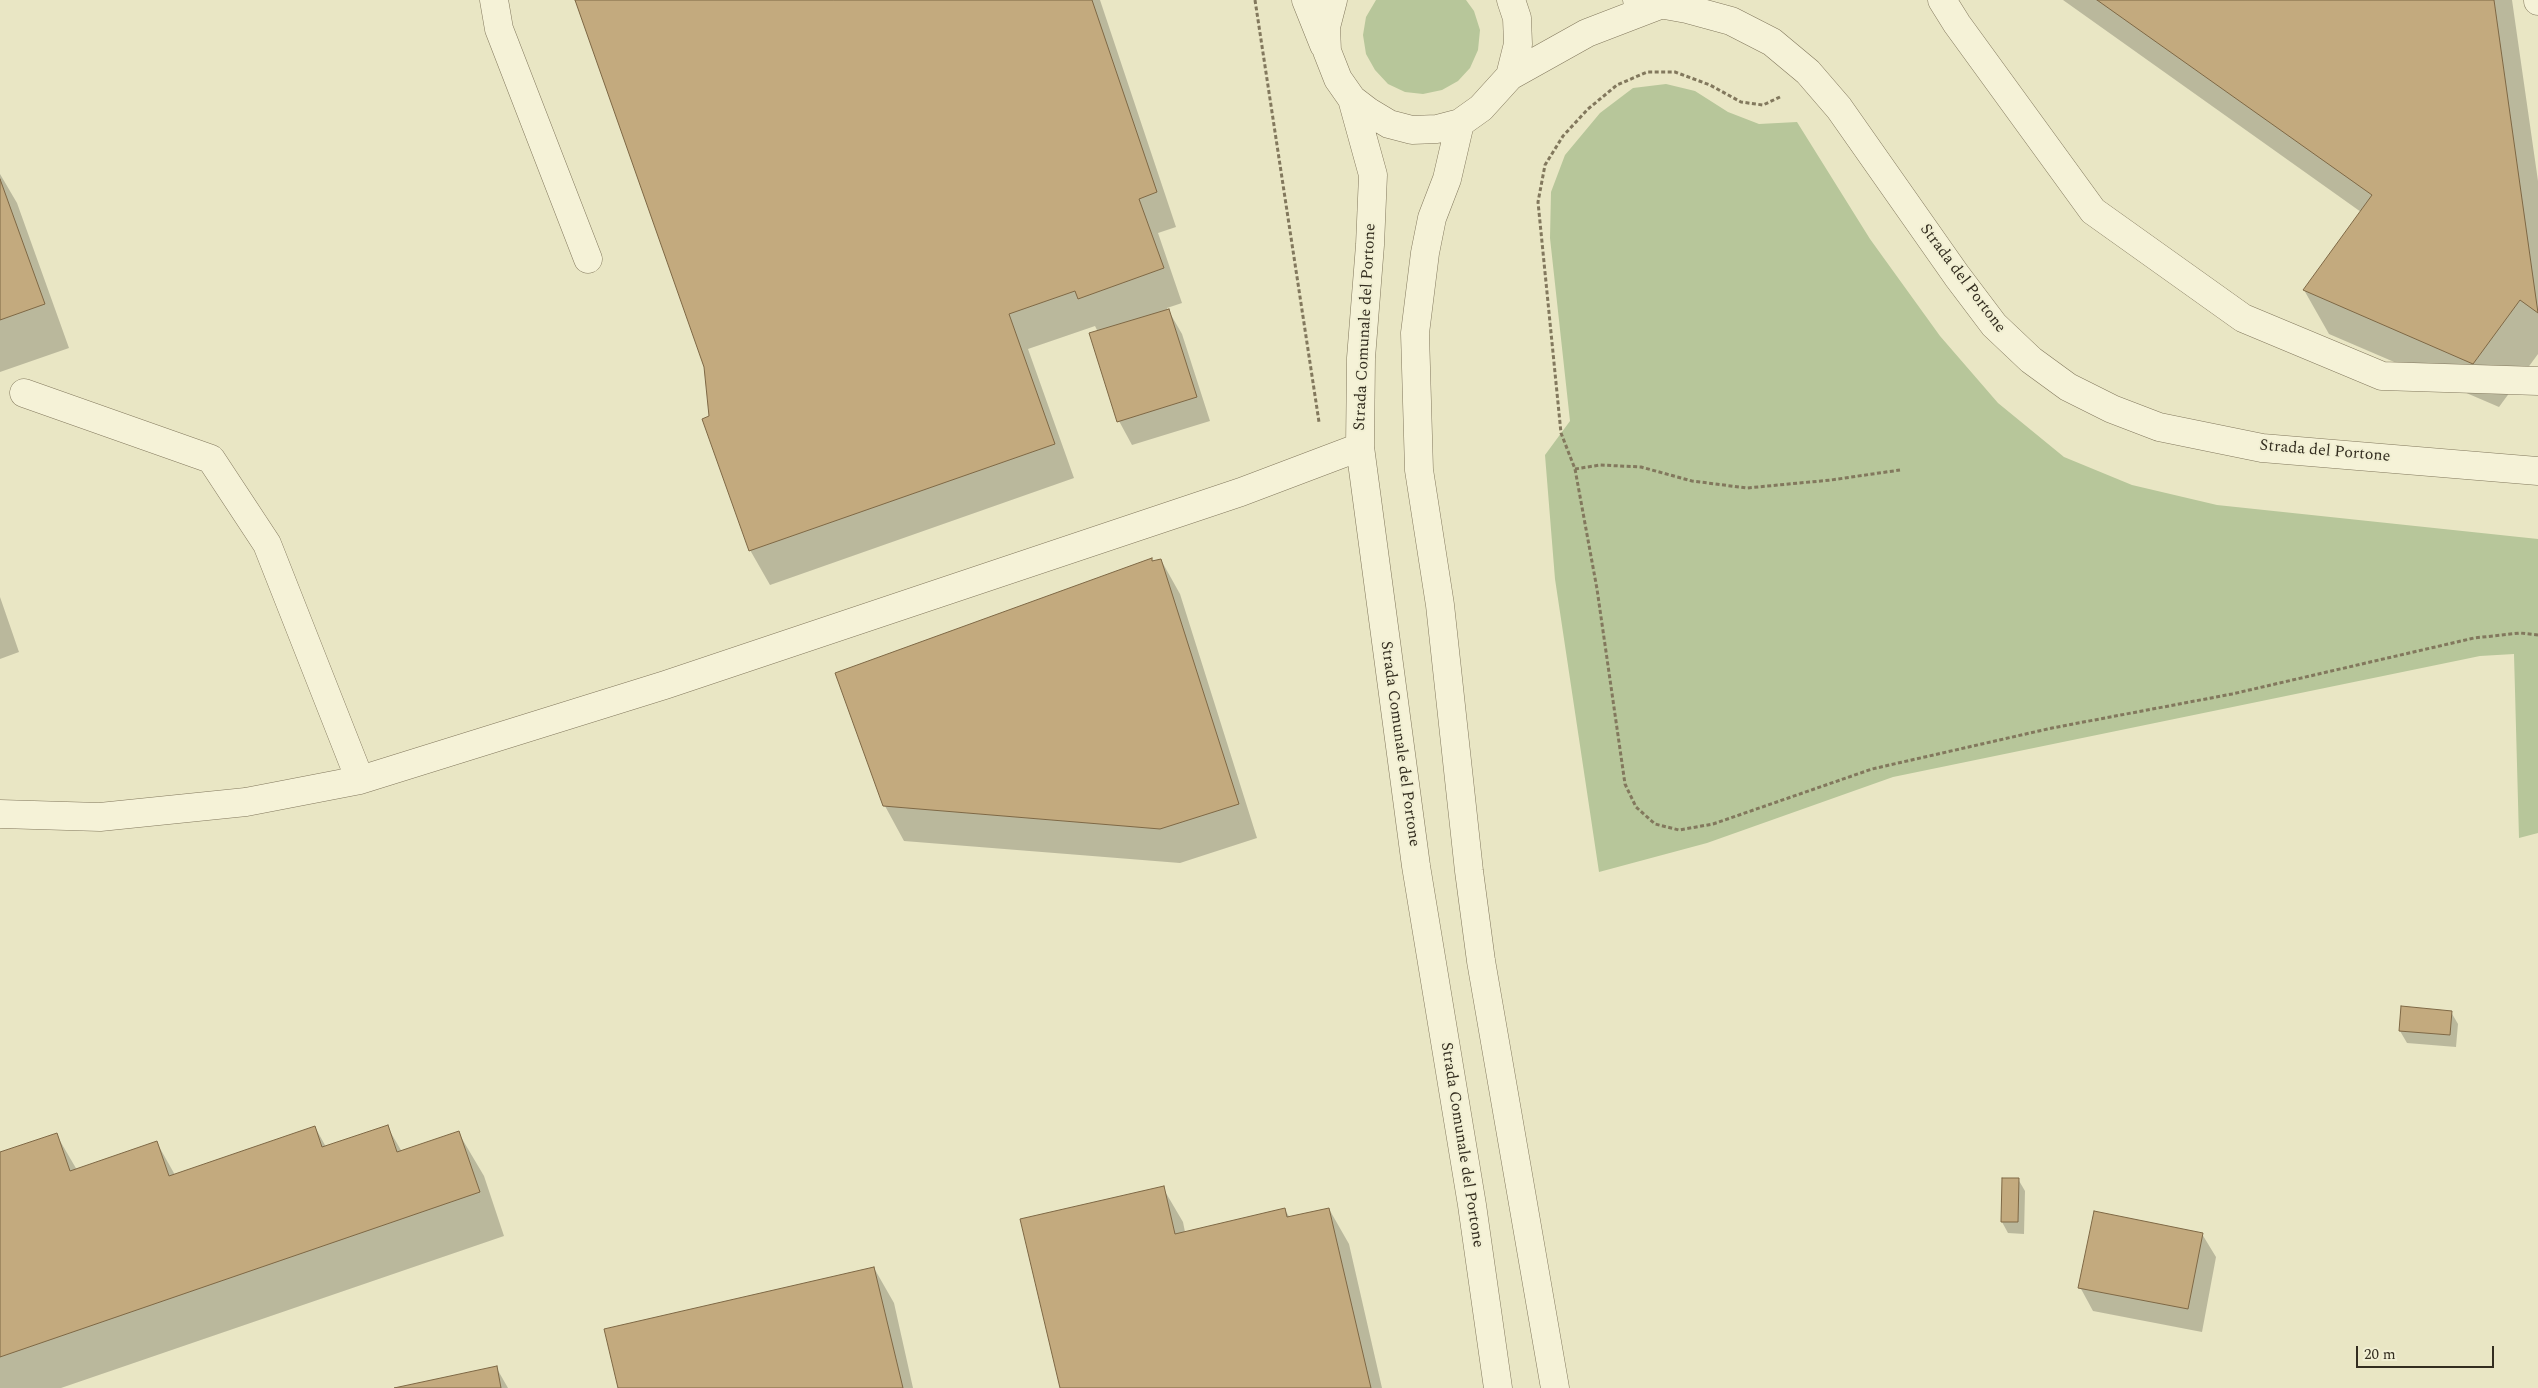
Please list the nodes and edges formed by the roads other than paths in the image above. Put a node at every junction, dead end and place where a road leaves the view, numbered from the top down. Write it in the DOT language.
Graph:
graph roads {
  1 [pos="494,0"];
  2 [pos="1306,0"];
  3 [pos="1333,0"];
  4 [pos="1511,0"];
  5 [pos="1942,0"];
  6 [pos="1648,2"];
  7 [pos="1328,51"];
  8 [pos="1510,76"];
  9 [pos="1352,99"];
  10 [pos="1460,123"];
  11 [pos="588,259"];
  12 [pos="2538,381"];
  13 [pos="24,393"];
  14 [pos="1360,448"];
  15 [pos="2538,470"];
  16 [pos="360,780"];
  17 [pos="0,814"];
  18 [pos="1498,1388"];
  19 [pos="1555,1388"];
  1 -- 11 [label="street"];
  2 -- 7 [label="street, Strada Comunale del Portone"];
  3 -- 7 [label="street, Strada Comunale del Portone"];
  4 -- 8 [label="street, Strada Comunale del Portone"];
  5 -- 12 [label="street"];
  6 -- 8 [label="street, Strada Comunale del Portone"];
  6 -- 15 [label="street, Strada del Portone"];
  7 -- 9 [label="street, Strada Comunale del Portone"];
  8 -- 10 [label="street, Strada Comunale del Portone"];
  9 -- 10 [label="street, Strada Comunale del Portone"];
  9 -- 14 [label="street, Strada Comunale del Portone"];
  10 -- 19 [label="street"];
  13 -- 16 [label="street"];
  14 -- 16 [label="street"];
  14 -- 18 [label="street, Strada Comunale del Portone"];
  16 -- 17 [label="street"];
}
